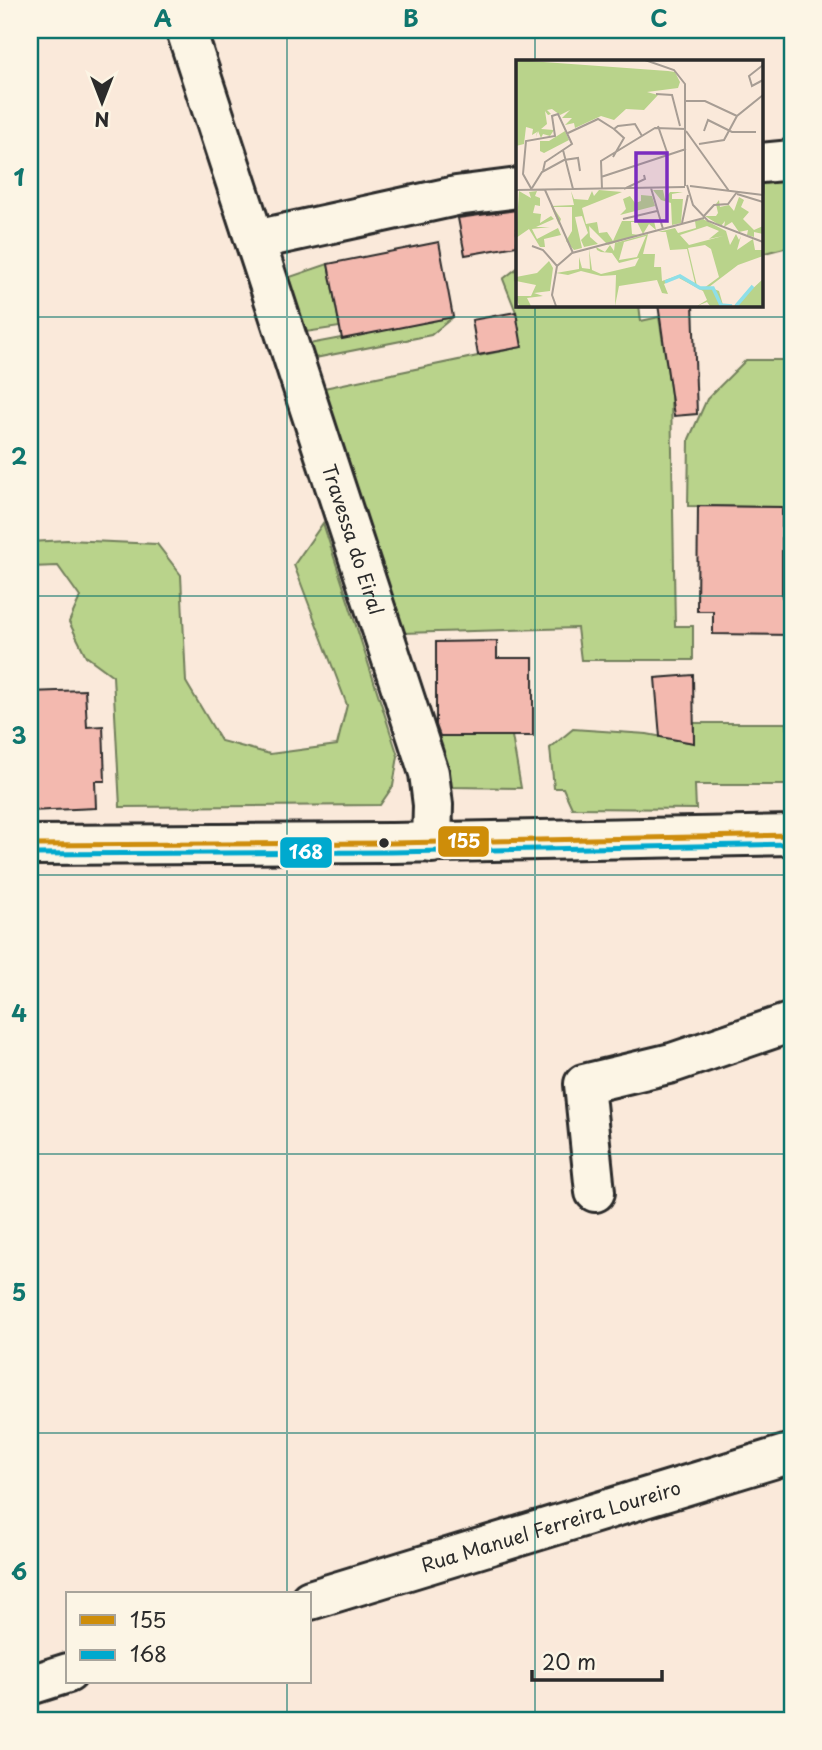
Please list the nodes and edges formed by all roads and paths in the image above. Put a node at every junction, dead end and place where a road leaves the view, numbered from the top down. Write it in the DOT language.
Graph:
graph roads {
  1 [pos="186,30"];
  2 [pos="792,160"];
  3 [pos="762,163"];
  4 [pos="516,188"];
  5 [pos="255,240"];
  6 [pos="792,835"];
  7 [pos="432,843"];
  8 [pos="30,845"];
  9 [pos="792,1022"];
  10 [pos="595,1192"];
  11 [pos="792,1453"];
  12 [pos="312,1599"];
  13 [pos="66,1674"];
  14 [pos="30,1685"];
  1 -- 5 [label="street, Travessa do Eiral"];
  2 -- 3 [label="street"];
  4 -- 5 [label="street"];
  5 -- 7 [label="street, Travessa do Eiral"];
  6 -- 7 [label="street"];
  7 -- 8 [label="street"];
  9 -- 10 [label="street"];
  11 -- 12 [label="street, Rua Manuel Ferreira Loureiro"];
  13 -- 14 [label="street"];
}
